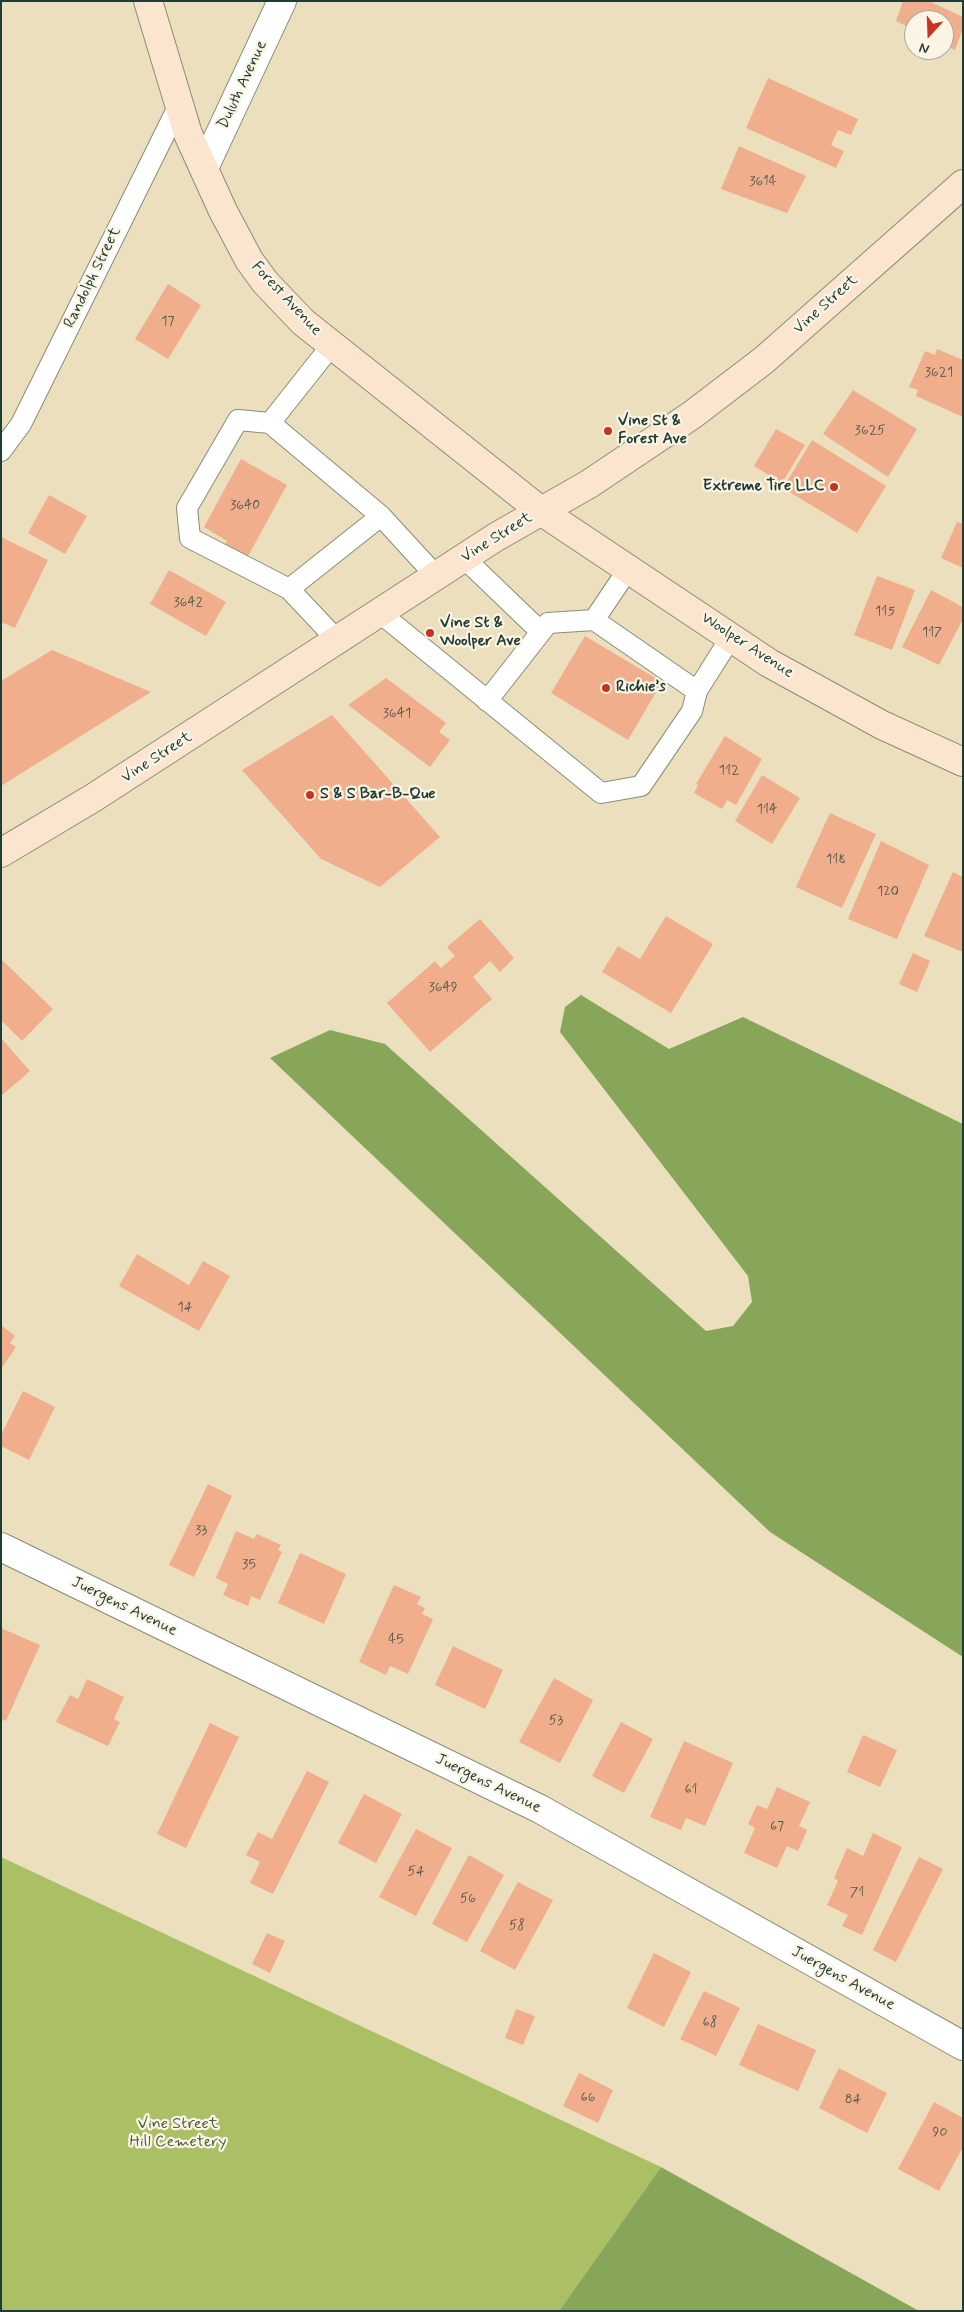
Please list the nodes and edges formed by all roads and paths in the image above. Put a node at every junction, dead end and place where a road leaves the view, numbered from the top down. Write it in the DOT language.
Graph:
graph roads {
  1 [pos="148,1"];
  2 [pos="282,1"];
  3 [pos="180,103"];
  4 [pos="204,168"];
  5 [pos="963,184"];
  6 [pos="331,346"];
  7 [pos="270,423"];
  8 [pos="1,451"];
  9 [pos="541,511"];
  10 [pos="381,516"];
  11 [pos="464,558"];
  12 [pos="629,568"];
  13 [pos="436,576"];
  14 [pos="289,589"];
  15 [pos="380,613"];
  16 [pos="594,620"];
  17 [pos="541,632"];
  18 [pos="731,637"];
  19 [pos="338,641"];
  20 [pos="697,691"];
  21 [pos="487,701"];
  22 [pos="963,762"];
  23 [pos="1,853"];
  24 [pos="1,1547"];
  25 [pos="963,2046"];
  1 -- 3 [label="main road, Forest Avenue"];
  2 -- 4 [label="street, Duluth Avenue"];
  3 -- 4 [label="main road, Forest Avenue"];
  3 -- 8 [label="lane, Randolph Street"];
  4 -- 6 [label="main road, Forest Avenue"];
  5 -- 9 [label="main road, Vine Street"];
  6 -- 7 [label="lane"];
  6 -- 9 [label="main road, Forest Avenue"];
  7 -- 10 [label="lane"];
  7 -- 14 [label="lane"];
  9 -- 11 [label="main road, Vine Street"];
  9 -- 12 [label="main road, Woolper Avenue"];
  10 -- 13 [label="lane"];
  10 -- 14 [label="lane"];
  11 -- 13 [label="main road, Vine Street"];
  11 -- 17 [label="lane"];
  12 -- 16 [label="lane"];
  12 -- 18 [label="main road, Woolper Avenue"];
  13 -- 15 [label="main road, Vine Street"];
  14 -- 19 [label="lane"];
  15 -- 19 [label="main road, Vine Street"];
  15 -- 21 [label="lane"];
  16 -- 17 [label="lane"];
  16 -- 20 [label="lane"];
  17 -- 21 [label="lane"];
  18 -- 20 [label="lane"];
  18 -- 22 [label="main road, Woolper Avenue"];
  19 -- 23 [label="main road, Vine Street"];
  20 -- 21 [label="lane"];
  24 -- 25 [label="street, Juergens Avenue"];
}
